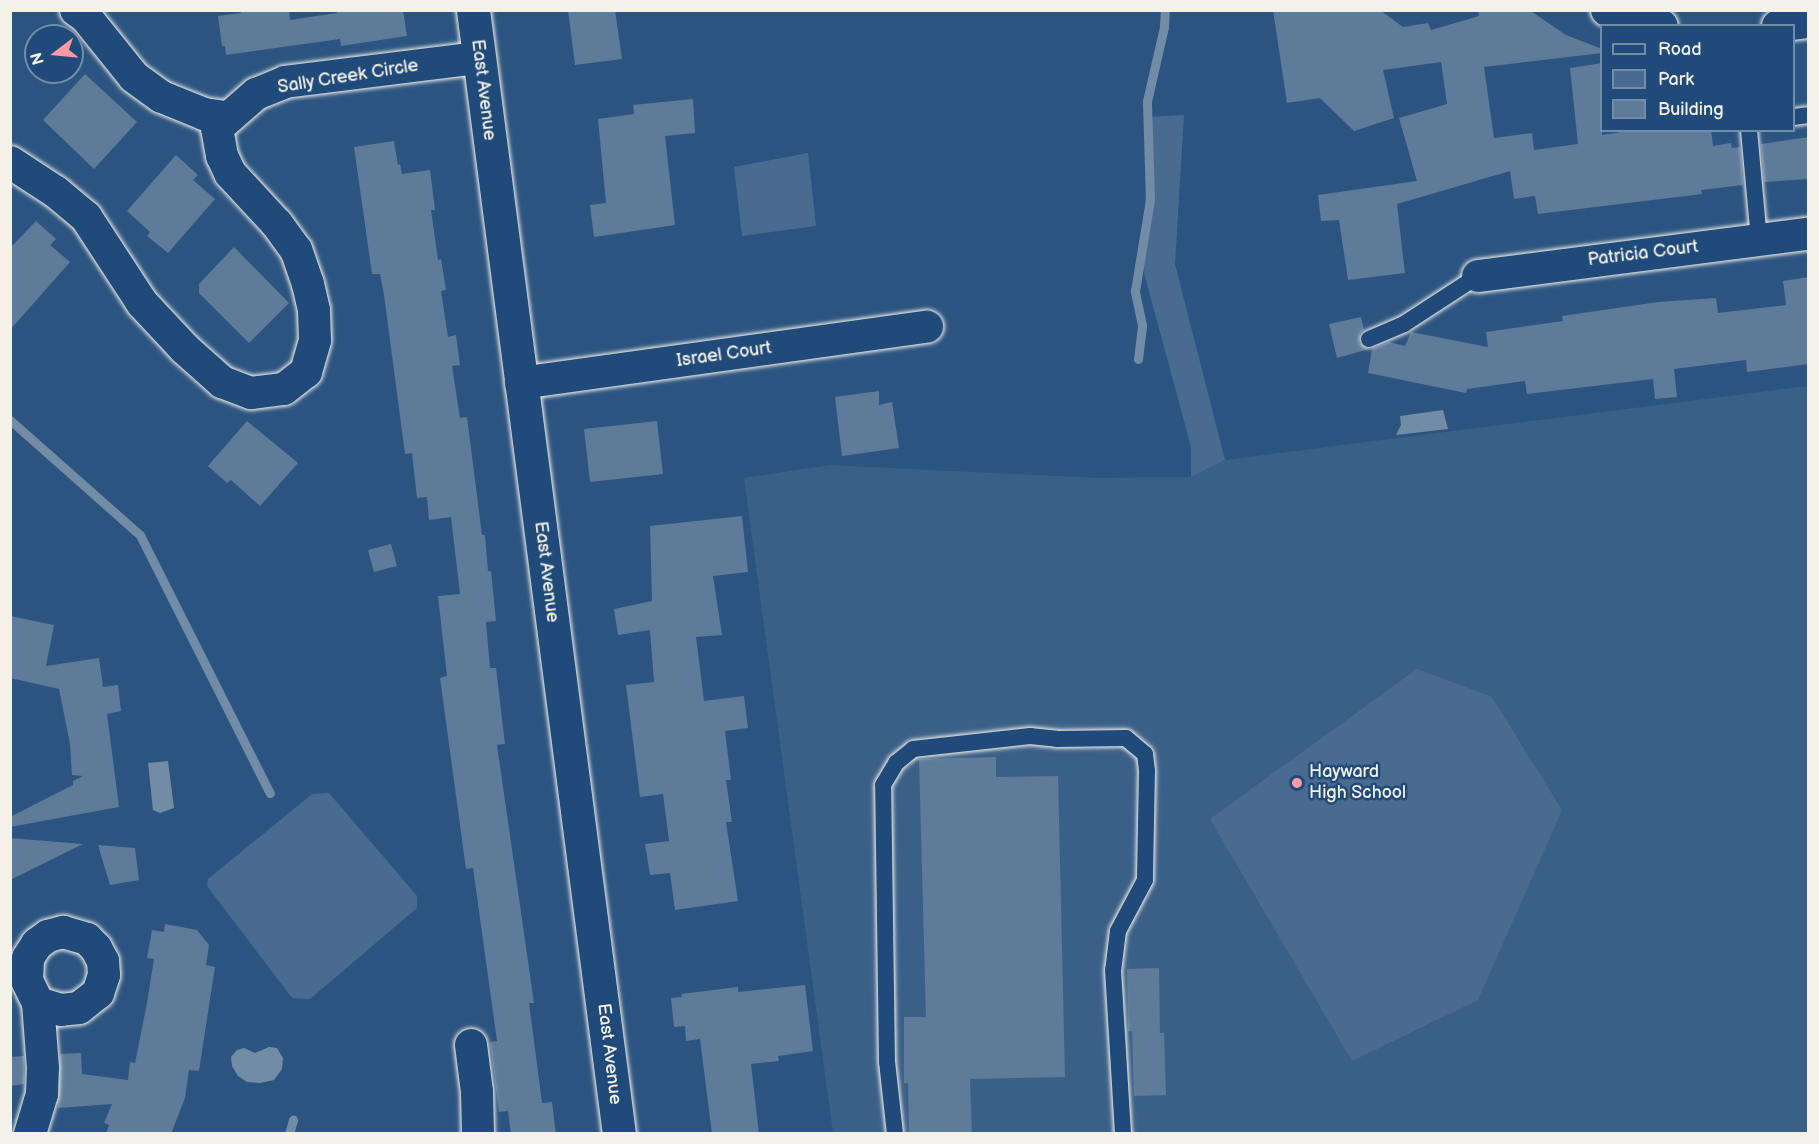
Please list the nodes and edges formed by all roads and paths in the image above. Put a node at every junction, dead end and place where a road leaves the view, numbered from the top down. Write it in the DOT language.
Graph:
graph roads {
  1 [pos="76,10"];
  2 [pos="473,10"];
  3 [pos="1607,10"];
  4 [pos="1809,22"];
  5 [pos="1655,24"];
  6 [pos="1794,24"];
  7 [pos="479,58"];
  8 [pos="226,117"];
  9 [pos="1749,132"];
  10 [pos="10,162"];
  11 [pos="1809,234"];
  12 [pos="1759,240"];
  13 [pos="1478,276"];
  14 [pos="927,327"];
  15 [pos="1369,339"];
  16 [pos="521,383"];
  17 [pos="38,1003"];
  18 [pos="471,1045"];
  19 [pos="30,1134"];
  20 [pos="478,1134"];
  21 [pos="619,1134"];
  22 [pos="895,1134"];
  23 [pos="1123,1134"];
  1 -- 8 [label="street"];
  2 -- 7 [label="street, East Avenue"];
  3 -- 5 [label="street"];
  4 -- 6 [label="street"];
  7 -- 8 [label="street, Sally Creek Circle"];
  7 -- 16 [label="street, East Avenue"];
  8 -- 10 [label="street"];
  9 -- 12 [label="lane"];
  11 -- 12 [label="street, Patricia Court"];
  12 -- 13 [label="street, Patricia Court"];
  13 -- 15 [label="lane"];
  14 -- 16 [label="street, Israel Court"];
  16 -- 21 [label="street, East Avenue"];
  17 -- 19 [label="street"];
  18 -- 20 [label="street"];
  22 -- 23 [label="lane"];
}
